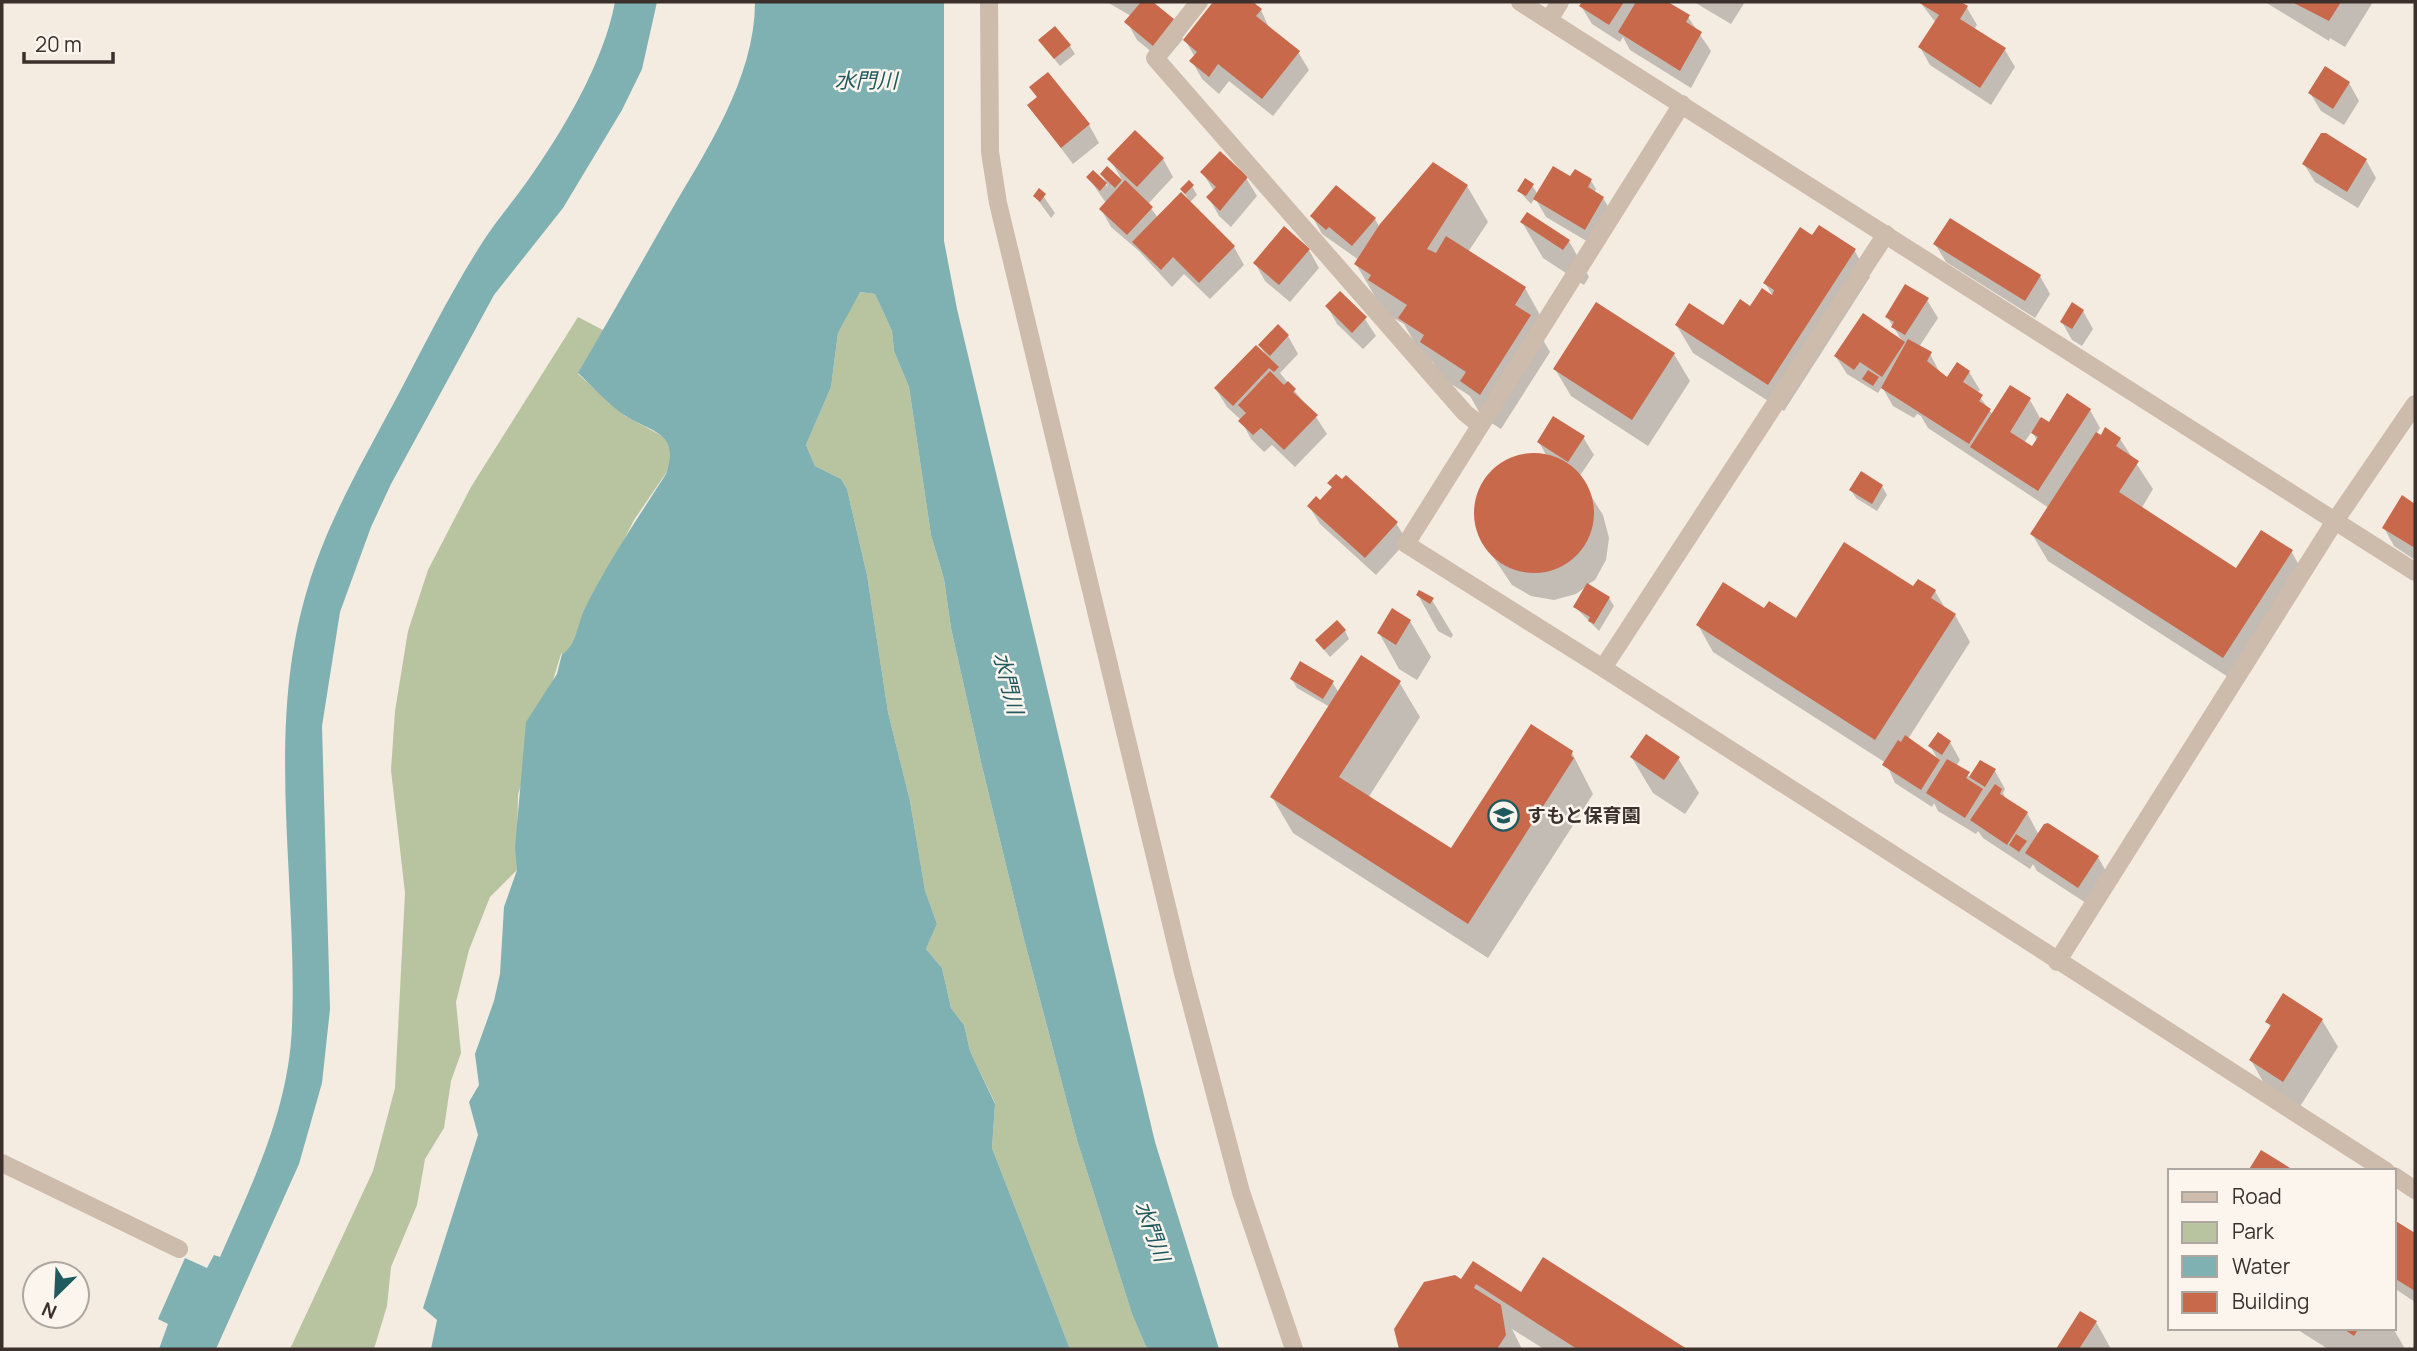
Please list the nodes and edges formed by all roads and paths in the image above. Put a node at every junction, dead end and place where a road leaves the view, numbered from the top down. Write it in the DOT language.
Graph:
graph roads {
  1 [pos="989,2"];
  2 [pos="1199,2"];
  3 [pos="1520,2"];
  4 [pos="1560,2"];
  5 [pos="1549,20"];
  6 [pos="1682,104"];
  7 [pos="1886,234"];
  8 [pos="2415,404"];
  9 [pos="1480,425"];
  10 [pos="2335,521"];
  11 [pos="2415,572"];
  12 [pos="1603,668"];
  13 [pos="2057,962"];
  14 [pos="2,1163"];
  15 [pos="2383,1169"];
  16 [pos="2396,1177"];
  17 [pos="2415,1190"];
  18 [pos="179,1249"];
  19 [pos="1294,1349"];
  1 -- 19 [label="street"];
  2 -- 9 [label="street"];
  3 -- 5 [label="street"];
  4 -- 5 [label="street"];
  5 -- 6 [label="street"];
  6 -- 7 [label="street"];
  6 -- 9 [label="street"];
  7 -- 10 [label="street"];
  7 -- 12 [label="street"];
  8 -- 10 [label="street"];
  9 -- 12 [label="street"];
  10 -- 11 [label="street"];
  10 -- 13 [label="street"];
  12 -- 13 [label="street"];
  13 -- 15 [label="street"];
  14 -- 18 [label="street"];
  16 -- 17 [label="street"];
}
